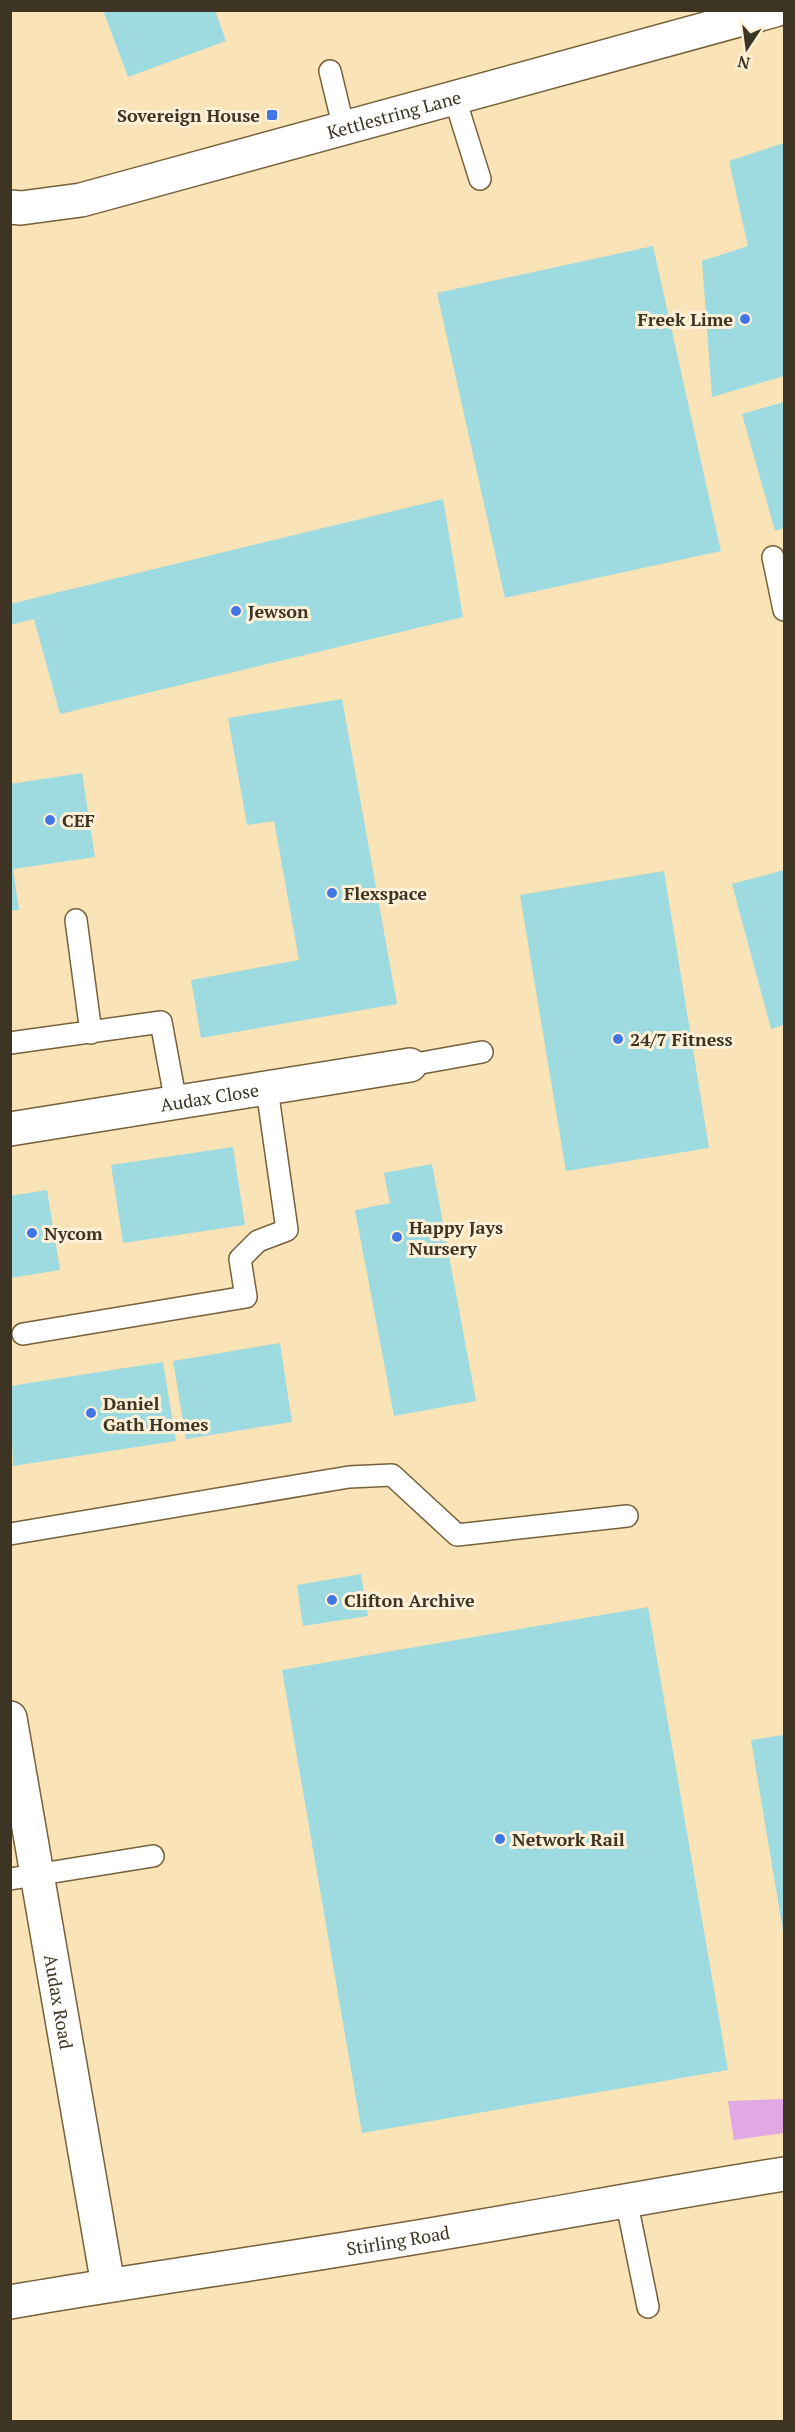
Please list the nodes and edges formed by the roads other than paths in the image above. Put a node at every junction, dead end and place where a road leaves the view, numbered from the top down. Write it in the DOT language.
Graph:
graph roads {
  1 [pos="775,10"];
  2 [pos="330,71"];
  3 [pos="455,99"];
  4 [pos="344,129"];
  5 [pos="480,179"];
  6 [pos="10,207"];
  7 [pos="773,557"];
  8 [pos="784,610"];
  9 [pos="76,921"];
  10 [pos="91,1034"];
  11 [pos="10,1043"];
  12 [pos="482,1052"];
  13 [pos="410,1065"];
  14 [pos="267,1089"];
  15 [pos="176,1103"];
  16 [pos="10,1129"];
  17 [pos="23,1334"];
  18 [pos="627,1516"];
  19 [pos="10,1534"];
  20 [pos="10,1718"];
  21 [pos="153,1856"];
  22 [pos="24,1877"];
  23 [pos="784,2174"];
  24 [pos="626,2199"];
  25 [pos="108,2285"];
  26 [pos="10,2302"];
  27 [pos="648,2307"];
  1 -- 3 [label="street, Kettlestring Lane"];
  2 -- 4 [label="lane"];
  3 -- 4 [label="street, Kettlestring Lane"];
  3 -- 5 [label="lane"];
  4 -- 6 [label="street, Kettlestring Lane"];
  7 -- 8 [label="lane"];
  9 -- 10 [label="lane"];
  10 -- 11 [label="lane"];
  10 -- 15 [label="lane"];
  12 -- 13 [label="lane"];
  13 -- 14 [label="street, Audax Close"];
  14 -- 15 [label="street, Audax Close"];
  14 -- 17 [label="lane"];
  15 -- 16 [label="street, Audax Close"];
  18 -- 19 [label="lane"];
  20 -- 22 [label="street, Audax Road"];
  21 -- 22 [label="lane"];
  22 -- 25 [label="street, Audax Road"];
  23 -- 24 [label="street, Stirling Road"];
  24 -- 25 [label="street, Stirling Road"];
  24 -- 27 [label="lane"];
  25 -- 26 [label="street, Stirling Road"];
}
